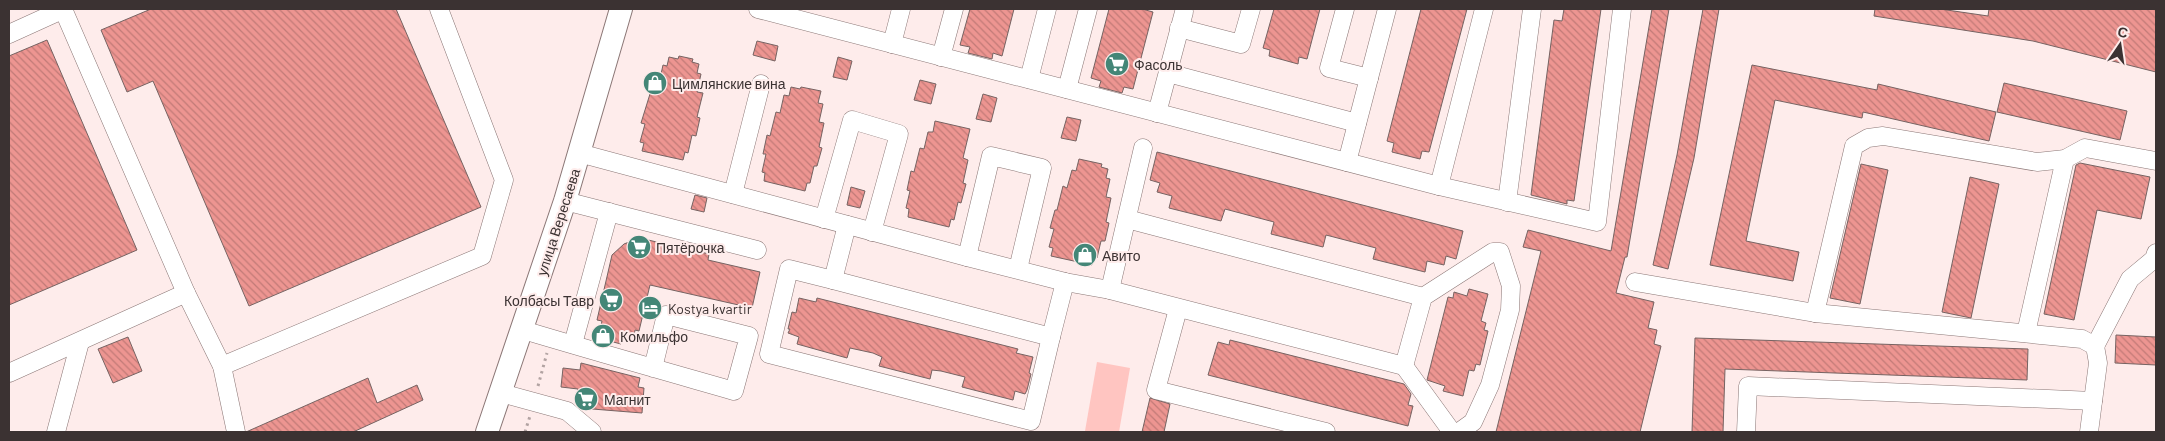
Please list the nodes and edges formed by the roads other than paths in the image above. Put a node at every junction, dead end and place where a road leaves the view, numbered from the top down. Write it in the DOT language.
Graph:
graph roads {
  1 [pos="64,9"];
  2 [pos="439,9"];
  3 [pos="621,9"];
  4 [pos="758,9"];
  5 [pos="901,9"];
  6 [pos="954,9"];
  7 [pos="1047,9"];
  8 [pos="1088,9"];
  9 [pos="1251,9"];
  10 [pos="1345,9"];
  11 [pos="1387,9"];
  12 [pos="1484,9"];
  13 [pos="1532,9"];
  14 [pos="1622,9"];
  15 [pos="9,34"];
  16 [pos="892,44"];
  17 [pos="941,57"];
  18 [pos="1168,73"];
  19 [pos="1369,78"];
  20 [pos="1029,79"];
  21 [pos="761,84"];
  22 [pos="1067,89"];
  23 [pos="1157,113"];
  24 [pos="1357,122"];
  25 [pos="1143,148"];
  26 [pos="579,153"];
  27 [pos="2066,159"];
  28 [pos="1347,162"];
  29 [pos="2156,162"];
  30 [pos="1439,186"];
  31 [pos="734,194"];
  32 [pos="565,201"];
  33 [pos="1507,202"];
  34 [pos="609,212"];
  35 [pos="824,219"];
  36 [pos="1127,219"];
  37 [pos="847,225"];
  38 [pos="872,232"];
  39 [pos="757,250"];
  40 [pos="2156,253"];
  41 [pos="967,257"];
  42 [pos="1018,269"];
  43 [pos="833,280"];
  44 [pos="1065,282"];
  45 [pos="1636,282"];
  46 [pos="1110,290"];
  47 [pos="186,292"];
  48 [pos="1424,297"];
  49 [pos="1178,308"];
  50 [pos="1815,313"];
  51 [pos="523,330"];
  52 [pos="2026,333"];
  53 [pos="1051,337"];
  54 [pos="80,342"];
  55 [pos="573,344"];
  56 [pos="2094,346"];
  57 [pos="222,366"];
  58 [pos="1404,366"];
  59 [pos="653,368"];
  60 [pos="9,372"];
  61 [pos="501,393"];
  62 [pos="2093,401"];
  63 [pos="56,432"];
  64 [pos="236,432"];
  65 [pos="487,432"];
  66 [pos="592,432"];
  67 [pos="1326,432"];
  68 [pos="1452,432"];
  69 [pos="1459,432"];
  70 [pos="1746,432"];
  71 [pos="2089,432"];
  1 -- 15 [label="lane"];
  1 -- 47 [label="lane"];
  2 -- 57 [label="lane"];
  3 -- 26 [label="main road, улица Вересаева"];
  4 -- 16 [label="lane"];
  5 -- 16 [label="lane"];
  6 -- 17 [label="lane"];
  7 -- 20 [label="lane"];
  8 -- 22 [label="lane"];
  9 -- 18 [label="lane"];
  10 -- 19 [label="lane"];
  11 -- 19 [label="lane"];
  12 -- 30 [label="lane"];
  13 -- 33 [label="lane"];
  14 -- 33 [label="lane"];
  16 -- 17 [label="lane"];
  17 -- 20 [label="lane"];
  18 -- 23 [label="lane"];
  18 -- 24 [label="lane"];
  19 -- 24 [label="lane"];
  20 -- 22 [label="lane"];
  21 -- 31 [label="lane"];
  22 -- 23 [label="lane"];
  23 -- 28 [label="lane"];
  24 -- 28 [label="lane"];
  25 -- 36 [label="lane"];
  26 -- 31 [label="lane"];
  26 -- 32 [label="main road, улица Вересаева"];
  27 -- 29 [label="lane"];
  27 -- 50 [label="lane"];
  27 -- 52 [label="lane"];
  28 -- 30 [label="lane"];
  30 -- 33 [label="lane"];
  31 -- 35 [label="lane"];
  32 -- 34 [label="lane"];
  32 -- 51 [label="main road, улица Вересаева"];
  34 -- 39 [label="lane"];
  34 -- 55 [label="lane"];
  35 -- 37 [label="lane"];
  35 -- 38 [label="lane"];
  36 -- 46 [label="lane"];
  36 -- 48 [label="lane"];
  37 -- 38 [label="lane"];
  37 -- 43 [label="lane"];
  38 -- 41 [label="lane"];
  40 -- 56 [label="lane"];
  41 -- 42 [label="lane"];
  41 -- 42 [label="lane"];
  42 -- 44 [label="lane"];
  43 -- 53 [label="lane"];
  43 -- 53 [label="lane"];
  44 -- 46 [label="lane"];
  44 -- 53 [label="lane"];
  45 -- 50 [label="lane"];
  46 -- 49 [label="lane"];
  47 -- 54 [label="lane"];
  47 -- 57 [label="lane"];
  48 -- 58 [label="lane"];
  48 -- 69 [label="lane"];
  49 -- 58 [label="lane"];
  49 -- 67 [label="lane"];
  50 -- 52 [label="lane"];
  51 -- 55 [label="lane"];
  51 -- 61 [label="main road, улица Вересаева"];
  52 -- 56 [label="lane"];
  54 -- 60 [label="lane"];
  54 -- 63 [label="lane"];
  55 -- 59 [label="lane"];
  56 -- 62 [label="lane"];
  57 -- 64 [label="lane"];
  58 -- 68 [label="lane"];
  59 -- 59 [label="lane"];
  61 -- 65 [label="main road, улица Вересаева"];
  61 -- 66 [label="lane"];
  62 -- 70 [label="lane"];
  62 -- 71 [label="lane"];
}
